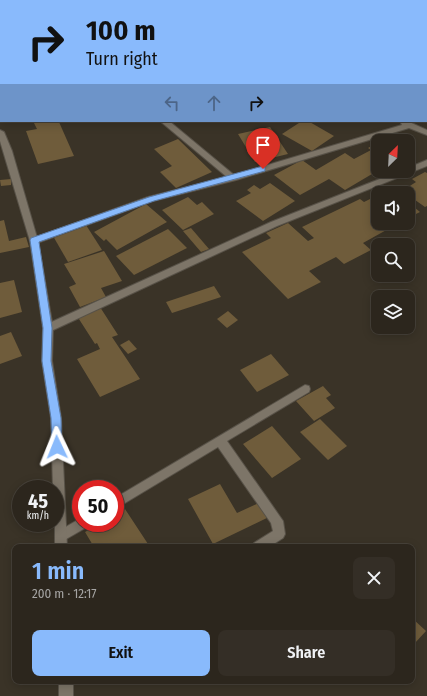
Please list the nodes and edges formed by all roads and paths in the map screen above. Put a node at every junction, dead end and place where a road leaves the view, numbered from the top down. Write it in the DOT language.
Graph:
graph roads {
  1 [pos="165,122"];
  2 [pos="403,122"];
  3 [pos="409,125"];
  4 [pos="0,132"];
  5 [pos="427,133"];
  6 [pos="427,163"];
  7 [pos="415,168"];
  8 [pos="233,178"];
  9 [pos="390,178"];
  10 [pos="34,240"];
  11 [pos="48,328"];
  12 [pos="305,389"];
  13 [pos="220,440"];
  14 [pos="124,499"];
  15 [pos="73,532"];
  16 [pos="61,542"];
  17 [pos="263,544"];
  18 [pos="66,684"];
  19 [pos="66,696"];
  1 -- 8 [label="street"];
  2 -- 3 [label="street"];
  3 -- 5 [label="street"];
  3 -- 8 [label="street"];
  4 -- 10 [label="street"];
  6 -- 7 [label="street"];
  8 -- 10 [label="street"];
  9 -- 11 [label="street"];
  10 -- 11 [label="street"];
  11 -- 16 [label="street"];
  12 -- 13 [label="street"];
  13 -- 14 [label="street"];
  13 -- 17 [label="street"];
  15 -- 16 [label="street"];
  18 -- 19 [label="street"];
}
